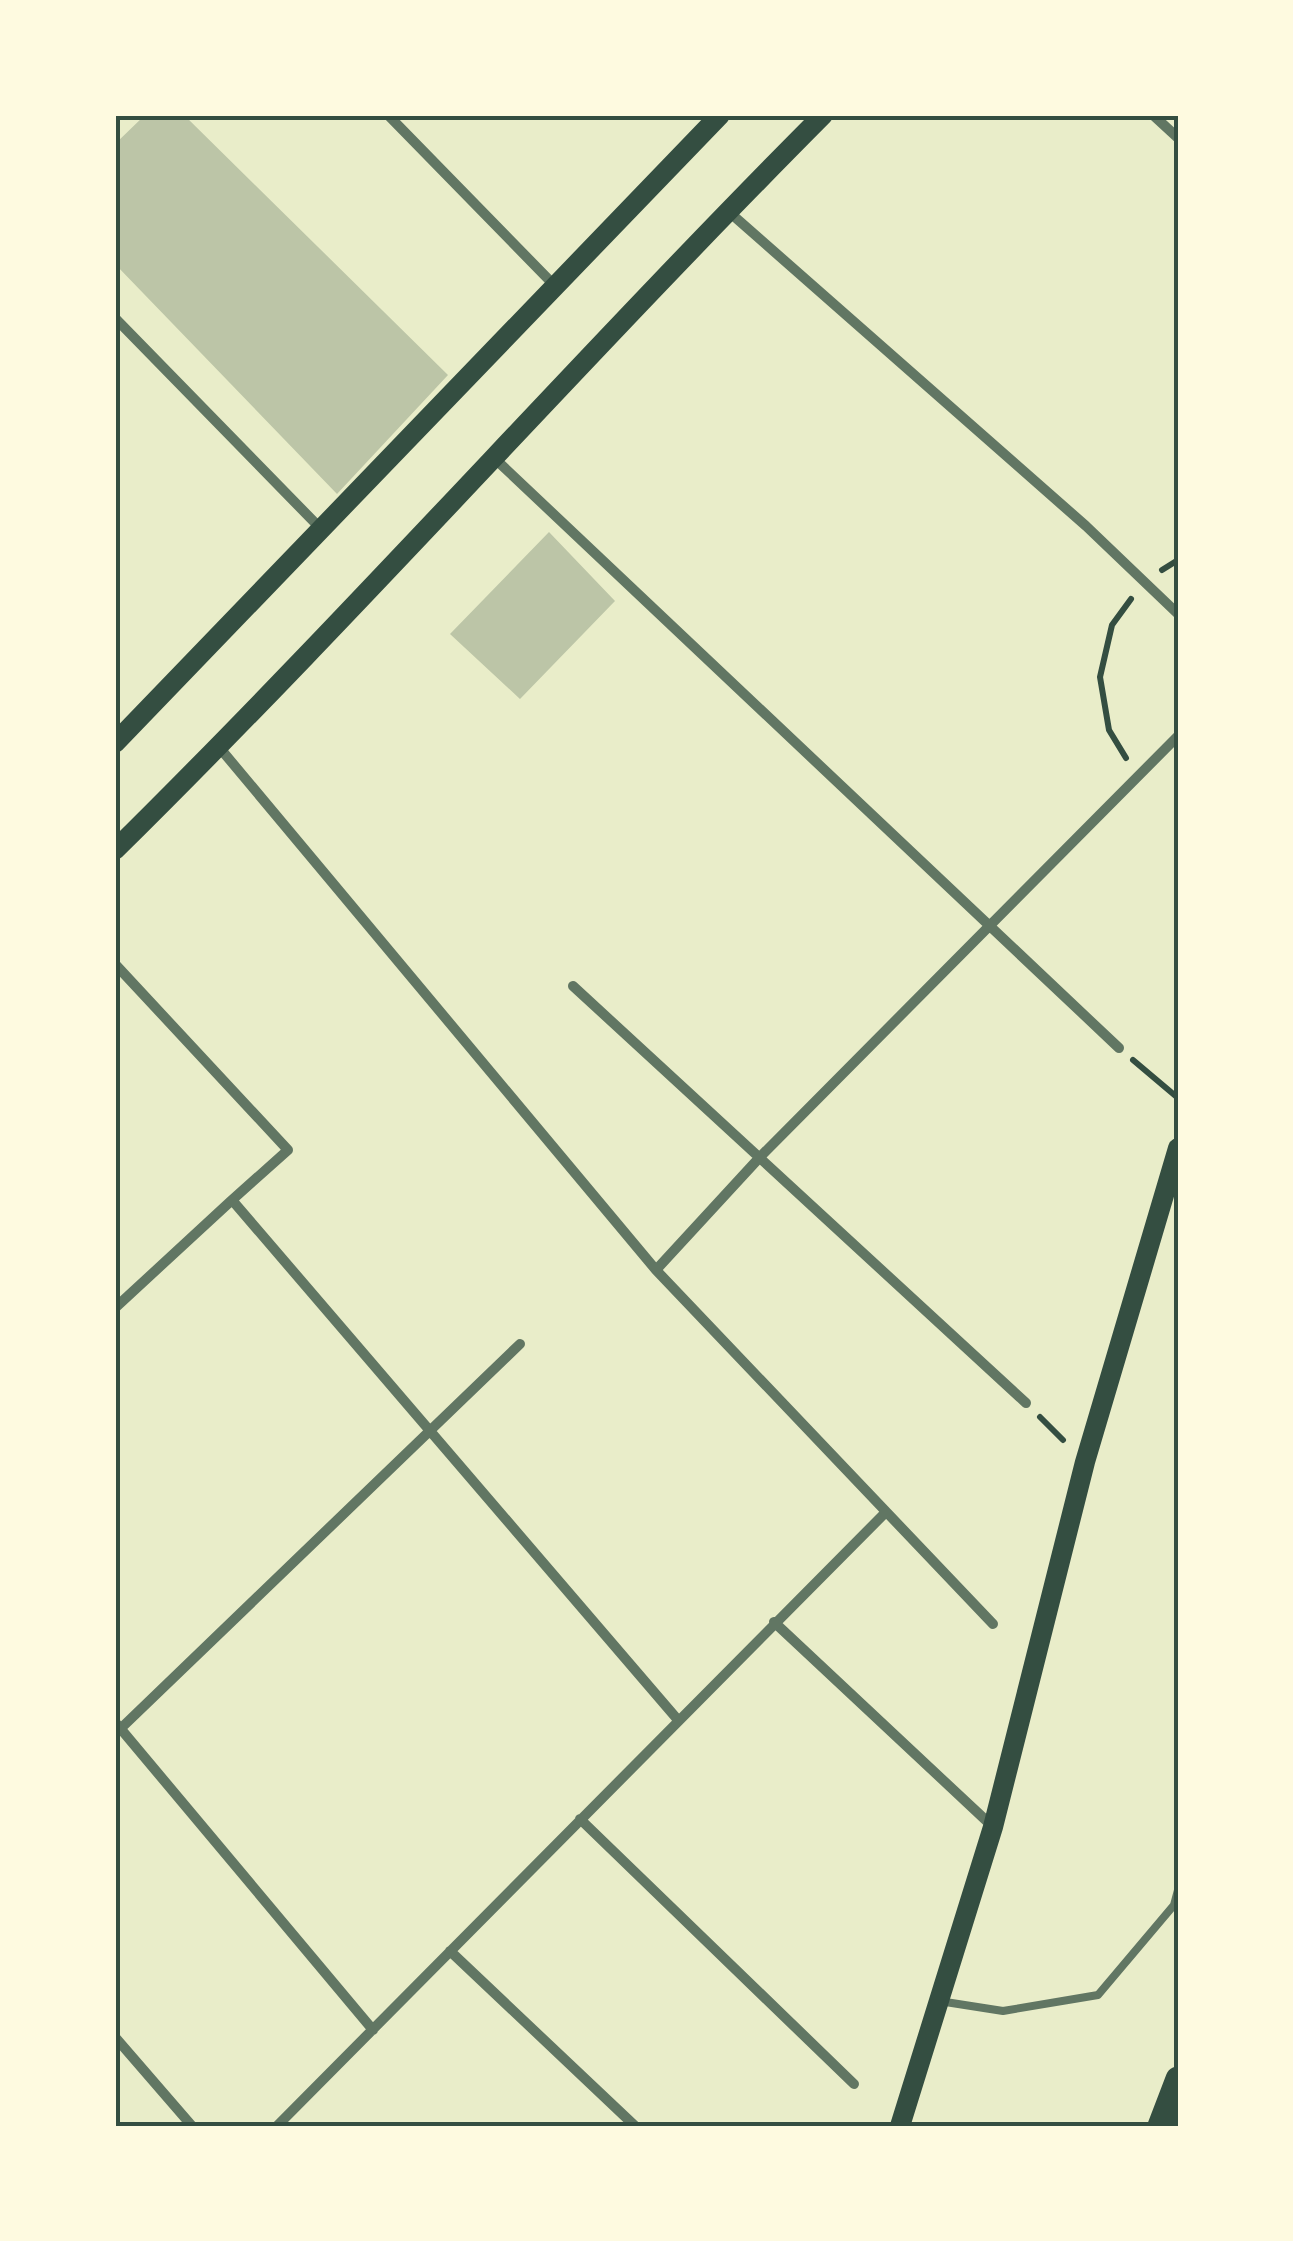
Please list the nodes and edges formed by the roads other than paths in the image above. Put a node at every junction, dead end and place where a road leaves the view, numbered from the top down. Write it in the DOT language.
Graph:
graph roads {
  1 [pos="388,115"];
  2 [pos="720,115"];
  3 [pos="823,115"];
  4 [pos="1153,115"];
  5 [pos="1178,138"];
  6 [pos="728,211"];
  7 [pos="557,287"];
  8 [pos="115,318"];
  9 [pos="492,456"];
  10 [pos="322,531"];
  11 [pos="1178,614"];
  12 [pos="1178,736"];
  13 [pos="115,743"];
  14 [pos="218,747"];
  15 [pos="115,850"];
  16 [pos="991,925"];
  17 [pos="115,964"];
  18 [pos="573,986"];
  19 [pos="1120,1048"];
  20 [pos="1178,1148"];
  21 [pos="760,1158"];
  22 [pos="232,1200"];
  23 [pos="656,1270"];
  24 [pos="115,1308"];
  25 [pos="520,1344"];
  26 [pos="1026,1403"];
  27 [pos="428,1432"];
  28 [pos="885,1513"];
  29 [pos="774,1622"];
  30 [pos="993,1624"];
  31 [pos="678,1720"];
  32 [pos="117,1728"];
  33 [pos="580,1819"];
  34 [pos="993,1827"];
  35 [pos="1178,1890"];
  36 [pos="450,1951"];
  37 [pos="940,2001"];
  38 [pos="373,2030"];
  39 [pos="115,2036"];
  40 [pos="1178,2080"];
  41 [pos="854,2084"];
  42 [pos="192,2126"];
  43 [pos="277,2126"];
  44 [pos="635,2126"];
  45 [pos="900,2126"];
  46 [pos="1160,2126"];
  1 -- 7 [label="street"];
  2 -- 7 [label="main road"];
  3 -- 6 [label="main road"];
  4 -- 5 [label="street"];
  6 -- 9 [label="main road"];
  6 -- 11 [label="street"];
  7 -- 10 [label="main road"];
  8 -- 10 [label="street"];
  9 -- 14 [label="main road"];
  9 -- 16 [label="street"];
  10 -- 13 [label="main road"];
  12 -- 16 [label="street"];
  14 -- 15 [label="main road"];
  14 -- 23 [label="street"];
  16 -- 19 [label="street"];
  16 -- 21 [label="street"];
  17 -- 22 [label="street"];
  18 -- 21 [label="street"];
  20 -- 34 [label="main road"];
  21 -- 23 [label="street"];
  21 -- 26 [label="street"];
  22 -- 24 [label="street"];
  22 -- 27 [label="street"];
  23 -- 28 [label="street"];
  25 -- 27 [label="street"];
  27 -- 31 [label="street"];
  27 -- 32 [label="street"];
  28 -- 29 [label="street"];
  28 -- 30 [label="street"];
  29 -- 31 [label="street"];
  29 -- 34 [label="street"];
  31 -- 33 [label="street"];
  32 -- 38 [label="street"];
  33 -- 36 [label="street"];
  33 -- 41 [label="street"];
  34 -- 37 [label="main road"];
  35 -- 37 [label="lane"];
  36 -- 38 [label="street"];
  36 -- 44 [label="street"];
  37 -- 45 [label="main road"];
  38 -- 43 [label="street"];
  39 -- 42 [label="street"];
  40 -- 46 [label="main road"];
}
